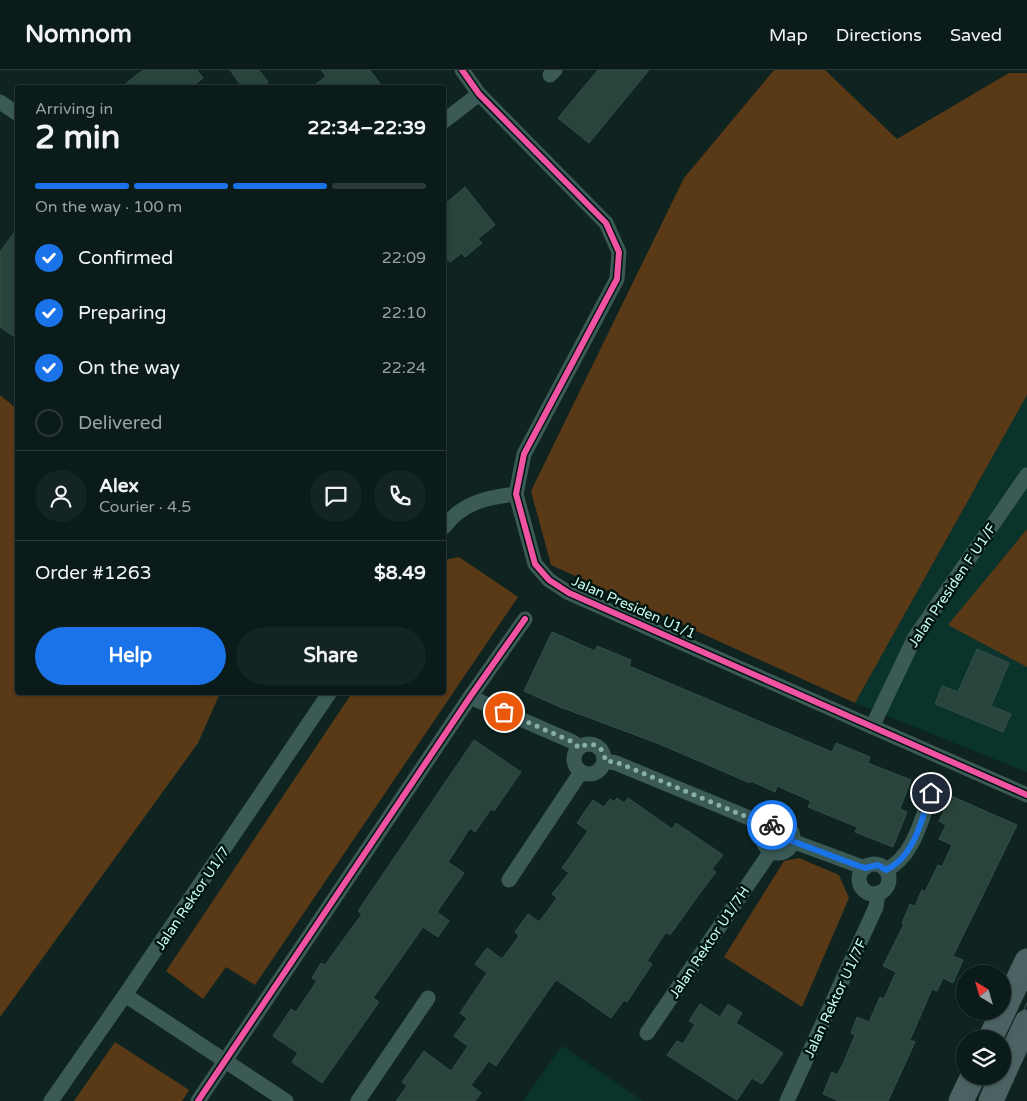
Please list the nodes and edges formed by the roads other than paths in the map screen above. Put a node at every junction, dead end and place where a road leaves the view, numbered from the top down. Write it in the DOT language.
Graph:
graph roads {
  1 [pos="462,70"];
  2 [pos="478,94"];
  3 [pos="0,102"];
  4 [pos="15,112"];
  5 [pos="446,119"];
  6 [pos="1027,475"];
  7 [pos="516,494"];
  8 [pos="446,524"];
  9 [pos="524,619"];
  10 [pos="328,695"];
  11 [pos="470,697"];
  12 [pos="872,727"];
  13 [pos="579,748"];
  14 [pos="605,761"];
  15 [pos="581,772"];
  16 [pos="931,793"];
  17 [pos="1027,795"];
  18 [pos="767,829"];
  19 [pos="792,841"];
  20 [pos="771,851"];
  21 [pos="865,868"];
  22 [pos="886,870"];
  23 [pos="509,880"];
  24 [pos="878,893"];
  25 [pos="1027,961"];
  26 [pos="125,996"];
  27 [pos="428,998"];
  28 [pos="1027,1022"];
  29 [pos="994,1030"];
  30 [pos="647,1033"];
  31 [pos="1011,1057"];
  32 [pos="225,1060"];
  33 [pos="969,1085"];
  34 [pos="998,1085"];
  35 [pos="51,1101"];
  36 [pos="198,1101"];
  37 [pos="286,1101"];
  38 [pos="358,1101"];
  39 [pos="787,1101"];
  40 [pos="961,1101"];
  41 [pos="991,1101"];
  1 -- 2 [label="street, Jalan Presiden U1/1"];
  2 -- 5 [label="street"];
  2 -- 7 [label="street, Jalan Presiden U1/1"];
  3 -- 4 [label="street"];
  6 -- 12 [label="street, Jalan Presiden F U1/F"];
  7 -- 8 [label="street"];
  7 -- 12 [label="street, Jalan Presiden U1/1"];
  9 -- 11 [label="street"];
  10 -- 26 [label="street, Jalan Rektor U1/7"];
  11 -- 13 [label="street"];
  11 -- 32 [label="street"];
  12 -- 17 [label="street, Jalan Presiden U1/1"];
  13 -- 14 [label="street"];
  13 -- 15 [label="street"];
  14 -- 15 [label="street"];
  14 -- 18 [label="street"];
  15 -- 23 [label="street"];
  16 -- 22 [label="street"];
  18 -- 19 [label="street"];
  18 -- 20 [label="street"];
  19 -- 20 [label="street"];
  19 -- 21 [label="street"];
  20 -- 30 [label="street, Jalan Rektor U1/7H"];
  21 -- 22 [label="street"];
  21 -- 24 [label="street"];
  22 -- 24 [label="street"];
  24 -- 39 [label="street, Jalan Rektor U1/7F"];
  25 -- 29 [label="main road"];
  26 -- 32 [label="street"];
  26 -- 35 [label="street, Jalan Rektor U1/7"];
  27 -- 38 [label="street"];
  28 -- 31 [label="main road"];
  32 -- 36 [label="street"];
  32 -- 37 [label="street"];
  33 -- 40 [label="main road"];
  34 -- 41 [label="main road"];
}
